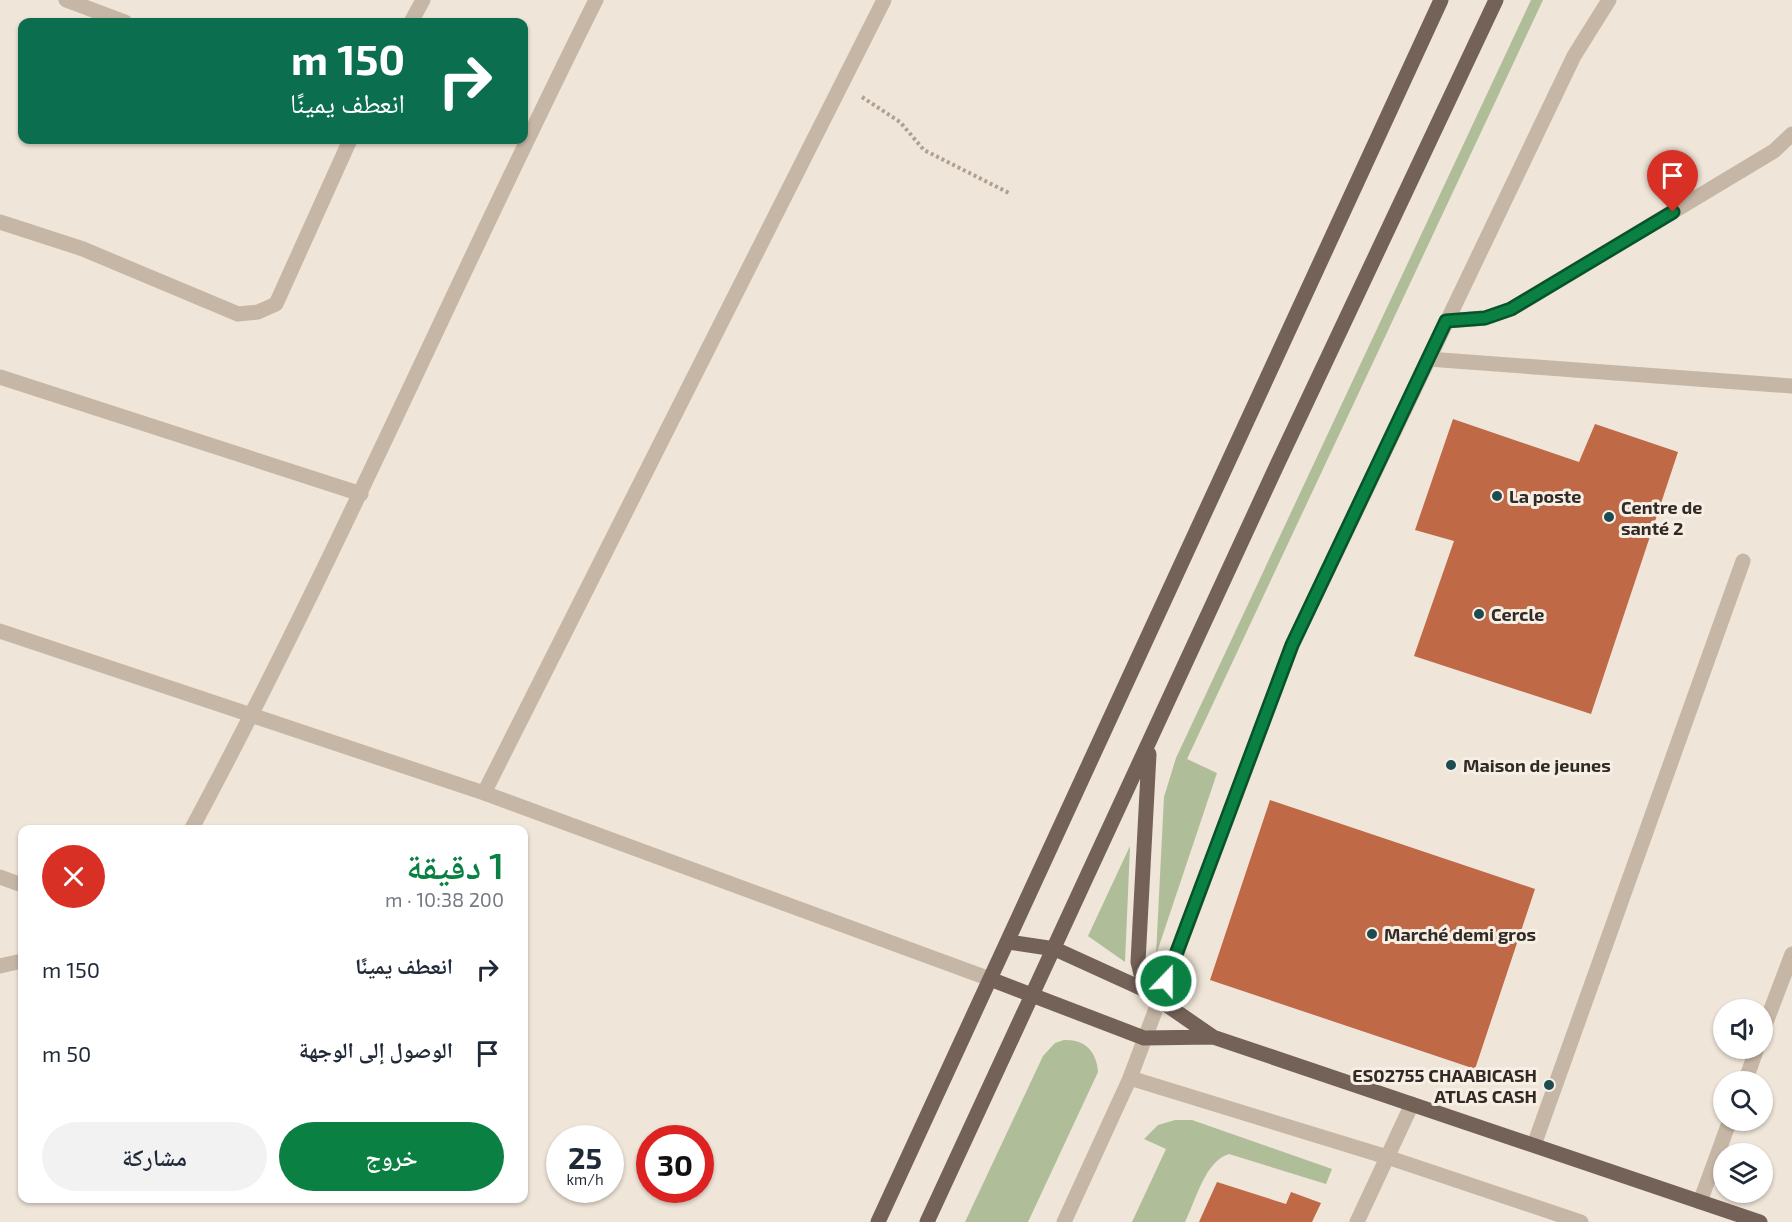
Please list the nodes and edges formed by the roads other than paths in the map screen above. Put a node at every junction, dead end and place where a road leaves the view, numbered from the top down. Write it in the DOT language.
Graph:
graph roads {
  1 [pos="66,0"];
  2 [pos="423,0"];
  3 [pos="596,0"];
  4 [pos="884,0"];
  5 [pos="1441,0"];
  6 [pos="1496,0"];
  7 [pos="1609,0"];
  8 [pos="114,18"];
  9 [pos="413,18"];
  10 [pos="1792,134"];
  11 [pos="528,143"];
  12 [pos="348,144"];
  13 [pos="527,144"];
  14 [pos="0,222"];
  15 [pos="1446,321"];
  16 [pos="1428,358"];
  17 [pos="0,377"];
  18 [pos="1792,386"];
  19 [pos="361,494"];
  20 [pos="1743,561"];
  21 [pos="0,631"];
  22 [pos="252,715"];
  23 [pos="1150,741"];
  24 [pos="484,793"];
  25 [pos="194,825"];
  26 [pos="0,878"];
  27 [pos="18,884"];
  28 [pos="1008,942"];
  29 [pos="1055,949"];
  30 [pos="1792,954"];
  31 [pos="18,962"];
  32 [pos="0,966"];
  33 [pos="990,979"];
  34 [pos="1145,990"];
  35 [pos="1032,997"];
  36 [pos="1158,1000"];
  37 [pos="1773,1004"];
  38 [pos="1213,1037"];
  39 [pos="1144,1038"];
  40 [pos="1130,1078"];
  41 [pos="1412,1104"];
  42 [pos="1726,1131"];
  43 [pos="1534,1145"];
  44 [pos="1387,1157"];
  45 [pos="1700,1202"];
  46 [pos="878,1222"];
  47 [pos="927,1222"];
  48 [pos="1064,1222"];
  49 [pos="1357,1222"];
  50 [pos="1581,1222"];
  51 [pos="1760,1222"];
  1 -- 8 [label="street"];
  2 -- 9 [label="street"];
  3 -- 11 [label="street"];
  4 -- 24 [label="street"];
  5 -- 28 [label="main road"];
  6 -- 23 [label="main road"];
  7 -- 15 [label="street"];
  10 -- 15 [label="street"];
  12 -- 14 [label="street"];
  13 -- 19 [label="street"];
  15 -- 16 [label="street"];
  16 -- 18 [label="street"];
  16 -- 36 [label="street"];
  17 -- 19 [label="street"];
  19 -- 22 [label="street"];
  20 -- 43 [label="street"];
  21 -- 22 [label="street"];
  22 -- 24 [label="street"];
  22 -- 25 [label="street"];
  23 -- 29 [label="main road"];
  23 -- 34 [label="main road"];
  24 -- 33 [label="street"];
  26 -- 27 [label="street"];
  28 -- 29 [label="main road"];
  28 -- 33 [label="main road"];
  29 -- 34 [label="main road"];
  29 -- 35 [label="main road"];
  30 -- 37 [label="street"];
  31 -- 32 [label="street"];
  33 -- 35 [label="main road"];
  33 -- 46 [label="main road"];
  34 -- 36 [label="main road"];
  35 -- 39 [label="main road"];
  35 -- 47 [label="main road"];
  36 -- 38 [label="main road"];
  36 -- 39 [label="street"];
  38 -- 39 [label="main road"];
  38 -- 41 [label="main road"];
  39 -- 40 [label="street"];
  40 -- 44 [label="street"];
  40 -- 48 [label="street"];
  41 -- 43 [label="main road"];
  41 -- 44 [label="street"];
  42 -- 45 [label="street"];
  43 -- 45 [label="main road"];
  44 -- 49 [label="street"];
  44 -- 50 [label="street"];
  45 -- 51 [label="main road"];
}
